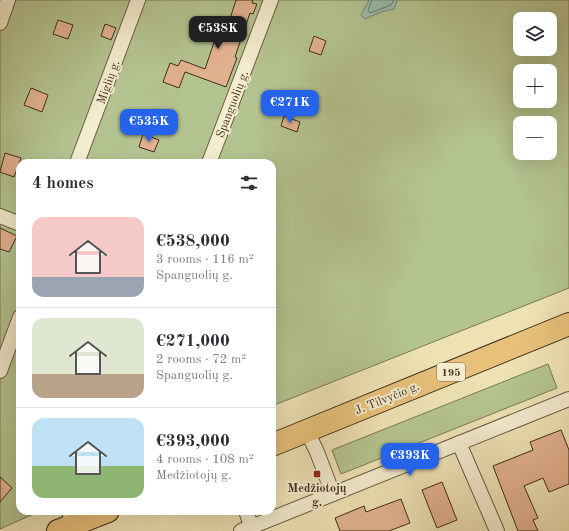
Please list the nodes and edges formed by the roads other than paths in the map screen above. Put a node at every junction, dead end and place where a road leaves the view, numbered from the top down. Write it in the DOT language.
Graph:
graph roads {
  1 [pos="8,0"];
  2 [pos="138,0"];
  3 [pos="271,0"];
  4 [pos="0,23"];
  5 [pos="78,159"];
  6 [pos="211,159"];
  7 [pos="0,216"];
  8 [pos="16,222"];
  9 [pos="569,324"];
  10 [pos="16,328"];
  11 [pos="0,371"];
  12 [pos="569,399"];
  13 [pos="307,431"];
  14 [pos="276,443"];
  15 [pos="459,443"];
  16 [pos="333,494"];
  17 [pos="93,515"];
  18 [pos="247,515"];
  19 [pos="67,522"];
  20 [pos="249,530"];
  21 [pos="497,531"];
  1 -- 4 [label="street"];
  2 -- 5 [label="street, Miglių g."];
  3 -- 6 [label="street, Spanguolių g."];
  7 -- 8 [label="street"];
  9 -- 13 [label="main road, J. Tilvyčio g. / 195"];
  10 -- 11 [label="street"];
  12 -- 15 [label="street"];
  13 -- 14 [label="main road, J. Tilvyčio g. / 195"];
  13 -- 16 [label="street"];
  15 -- 16 [label="street"];
  15 -- 21 [label="street"];
  16 -- 20 [label="street"];
  17 -- 19 [label="main road"];
  18 -- 20 [label="street"];
}
